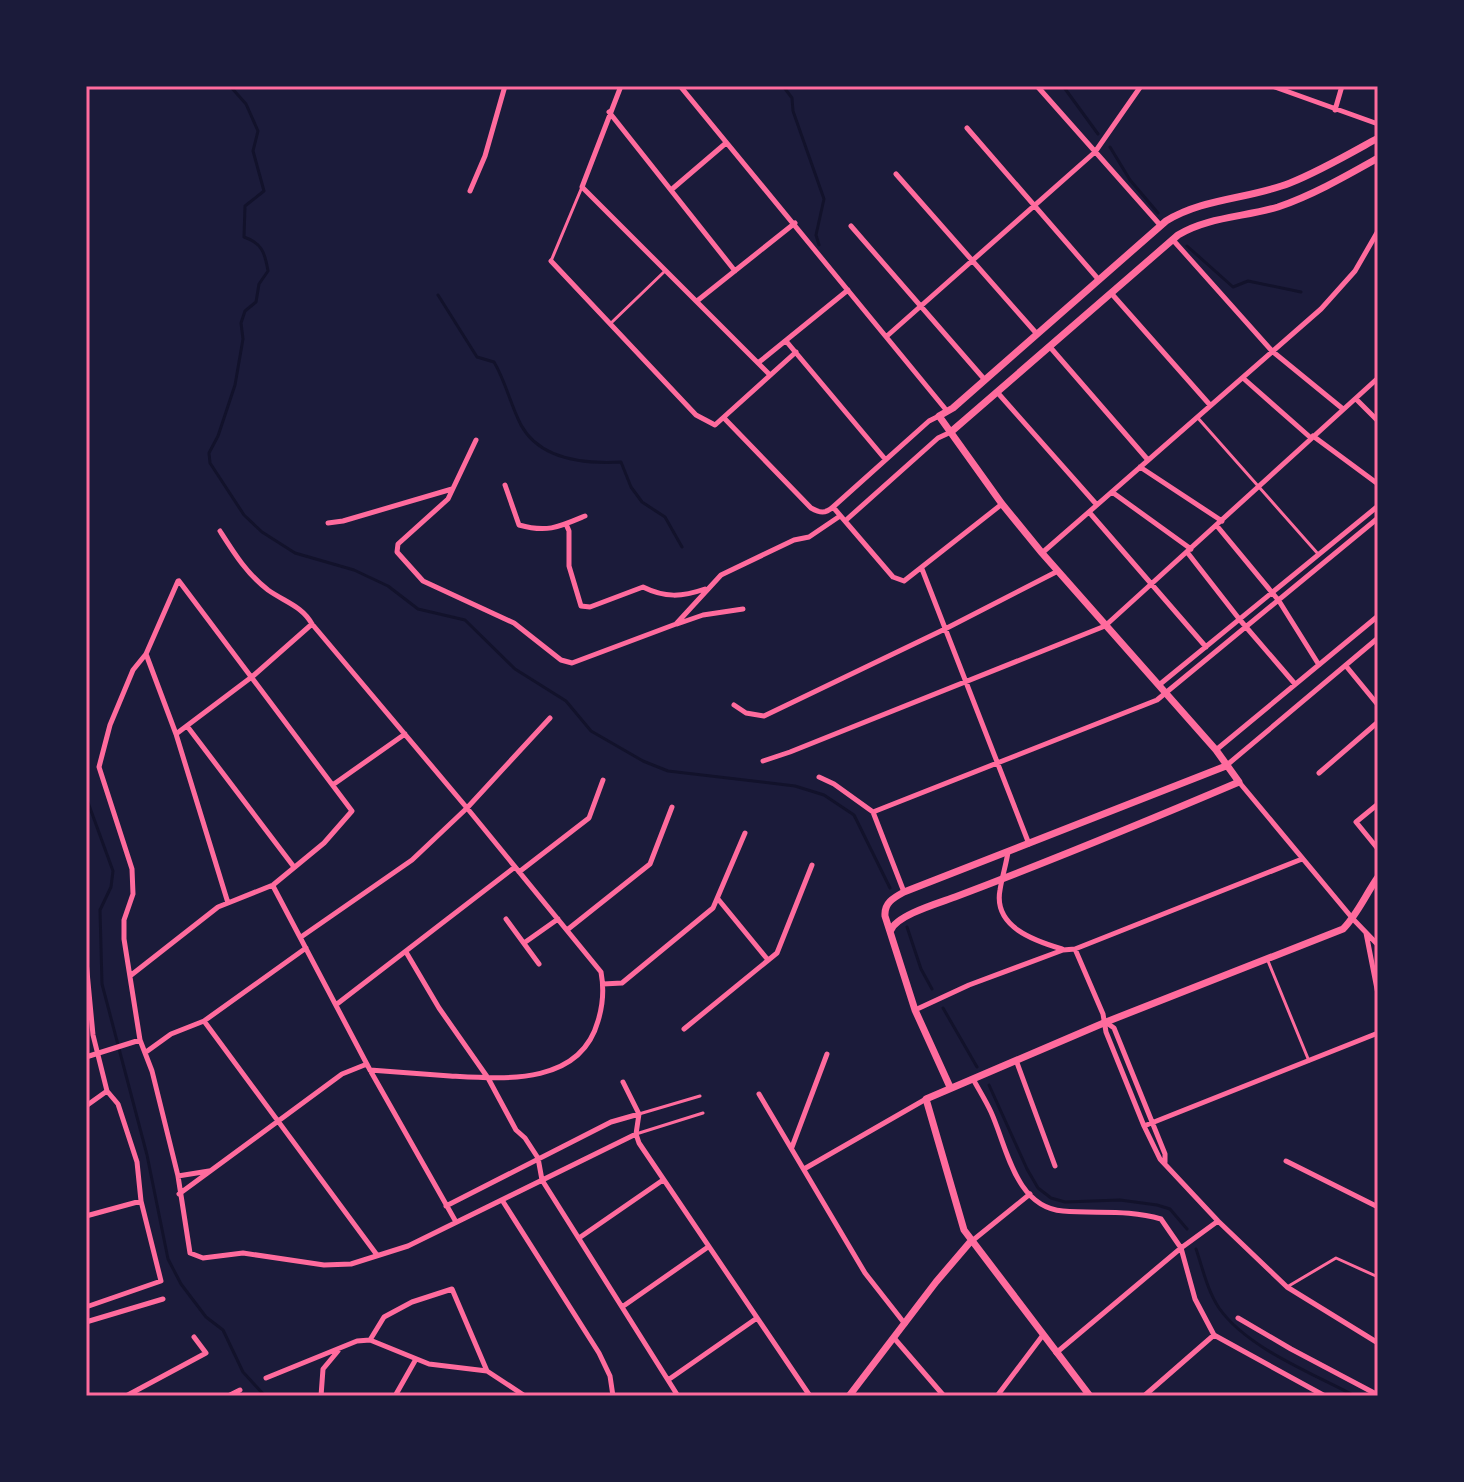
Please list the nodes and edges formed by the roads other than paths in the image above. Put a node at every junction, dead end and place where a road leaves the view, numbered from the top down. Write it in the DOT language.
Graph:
graph roads {
  1 [pos="505,86"];
  2 [pos="621,86"];
  3 [pos="680,86"];
  4 [pos="1037,86"];
  5 [pos="1141,86"];
  6 [pos="1272,86"];
  7 [pos="1342,86"];
  8 [pos="1281,88"];
  9 [pos="1335,110"];
  10 [pos="609,112"];
  11 [pos="1378,124"];
  12 [pos="967,128"];
  13 [pos="1378,138"];
  14 [pos="726,143"];
  15 [pos="1095,152"];
  16 [pos="1378,158"];
  17 [pos="896,174"];
  18 [pos="582,187"];
  19 [pos="671,190"];
  20 [pos="470,191"];
  21 [pos="1034,205"];
  22 [pos="795,223"];
  23 [pos="851,226"];
  24 [pos="1161,226"];
  25 [pos="1377,233"];
  26 [pos="1172,239"];
  27 [pos="551,261"];
  28 [pos="972,261"];
  29 [pos="665,271"];
  30 [pos="735,271"];
  31 [pos="1099,280"];
  32 [pos="848,290"];
  33 [pos="1111,293"];
  34 [pos="697,301"];
  35 [pos="921,306"];
  36 [pos="610,324"];
  37 [pos="1038,334"];
  38 [pos="887,336"];
  39 [pos="786,341"];
  40 [pos="1050,347"];
  41 [pos="1272,351"];
  42 [pos="796,352"];
  43 [pos="758,363"];
  44 [pos="769,374"];
  45 [pos="1243,378"];
  46 [pos="1378,378"];
  47 [pos="985,380"];
  48 [pos="997,392"];
  49 [pos="1356,399"];
  50 [pos="1210,405"];
  51 [pos="1343,409"];
  52 [pos="943,414"];
  53 [pos="1197,417"];
  54 [pos="724,418"];
  55 [pos="1378,421"];
  56 [pos="952,431"];
  57 [pos="1312,437"];
  58 [pos="476,440"];
  59 [pos="885,459"];
  60 [pos="1148,460"];
  61 [pos="1140,467"];
  62 [pos="1378,484"];
  63 [pos="505,485"];
  64 [pos="1259,487"];
  65 [pos="453,489"];
  66 [pos="1112,492"];
  67 [pos="1002,504"];
  68 [pos="1097,505"];
  69 [pos="1378,506"];
  70 [pos="833,507"];
  71 [pos="1089,512"];
  72 [pos="585,516"];
  73 [pos="842,518"];
  74 [pos="1378,518"];
  75 [pos="328,523"];
  76 [pos="566,524"];
  77 [pos="1220,524"];
  78 [pos="220,531"];
  79 [pos="1189,551"];
  80 [pos="1042,553"];
  81 [pos="1319,555"];
  82 [pos="922,569"];
  83 [pos="1058,571"];
  84 [pos="1151,585"];
  85 [pos="706,588"];
  86 [pos="1273,593"];
  87 [pos="1279,601"];
  88 [pos="743,609"];
  89 [pos="1378,616"];
  90 [pos="1240,620"];
  91 [pos="312,624"];
  92 [pos="676,624"];
  93 [pos="1105,626"];
  94 [pos="1247,627"];
  95 [pos="945,629"];
  96 [pos="1378,638"];
  97 [pos="1206,647"];
  98 [pos="146,654"];
  99 [pos="1319,665"];
  100 [pos="1345,665"];
  101 [pos="253,676"];
  102 [pos="966,682"];
  103 [pos="1295,684"];
  104 [pos="1159,685"];
  105 [pos="1166,694"];
  106 [pos="734,705"];
  107 [pos="1378,705"];
  108 [pos="550,718"];
  109 [pos="1378,722"];
  110 [pos="187,726"];
  111 [pos="176,734"];
  112 [pos="405,734"];
  113 [pos="1216,750"];
  114 [pos="763,761"];
  115 [pos="998,763"];
  116 [pos="1226,766"];
  117 [pos="1319,773"];
  118 [pos="819,777"];
  119 [pos="603,780"];
  120 [pos="1239,782"];
  121 [pos="333,784"];
  122 [pos="1378,804"];
  123 [pos="672,807"];
  124 [pos="467,808"];
  125 [pos="873,812"];
  126 [pos="745,833"];
  127 [pos="1029,844"];
  128 [pos="1378,849"];
  129 [pos="1008,852"];
  130 [pos="86,855"];
  131 [pos="1302,859"];
  132 [pos="812,865"];
  133 [pos="294,867"];
  134 [pos="517,870"];
  135 [pos="1378,877"];
  136 [pos="1004,879"];
  137 [pos="86,883"];
  138 [pos="273,885"];
  139 [pos="904,892"];
  140 [pos="718,899"];
  141 [pos="228,903"];
  142 [pos="506,919"];
  143 [pos="558,919"];
  144 [pos="1353,919"];
  145 [pos="567,930"];
  146 [pos="891,930"];
  147 [pos="1366,931"];
  148 [pos="301,937"];
  149 [pos="524,943"];
  150 [pos="1378,945"];
  151 [pos="306,948"];
  152 [pos="1075,949"];
  153 [pos="1063,950"];
  154 [pos="406,952"];
  155 [pos="1267,959"];
  156 [pos="768,960"];
  157 [pos="86,961"];
  158 [pos="539,964"];
  159 [pos="130,976"];
  160 [pos="603,984"];
  161 [pos="1378,994"];
  162 [pos="337,1004"];
  163 [pos="915,1010"];
  164 [pos="204,1021"];
  165 [pos="1106,1022"];
  166 [pos="684,1029"];
  167 [pos="1378,1033"];
  168 [pos="89,1036"];
  169 [pos="140,1040"];
  170 [pos="146,1052"];
  171 [pos="827,1054"];
  172 [pos="86,1057"];
  173 [pos="98,1058"];
  174 [pos="1016,1060"];
  175 [pos="1309,1061"];
  176 [pos="368,1067"];
  177 [pos="488,1078"];
  178 [pos="973,1078"];
  179 [pos="623,1082"];
  180 [pos="950,1087"];
  181 [pos="107,1091"];
  182 [pos="759,1094"];
  183 [pos="700,1096"];
  184 [pos="926,1099"];
  185 [pos="86,1106"];
  186 [pos="703,1113"];
  187 [pos="639,1114"];
  188 [pos="277,1121"];
  189 [pos="1153,1123"];
  190 [pos="1144,1126"];
  191 [pos="636,1134"];
  192 [pos="792,1148"];
  193 [pos="538,1158"];
  194 [pos="1286,1161"];
  195 [pos="1165,1162"];
  196 [pos="1055,1166"];
  197 [pos="804,1169"];
  198 [pos="214,1170"];
  199 [pos="178,1176"];
  200 [pos="542,1180"];
  201 [pos="663,1180"];
  202 [pos="179,1194"];
  203 [pos="1030,1194"];
  204 [pos="502,1200"];
  205 [pos="141,1201"];
  206 [pos="446,1206"];
  207 [pos="1378,1207"];
  208 [pos="86,1216"];
  209 [pos="1218,1221"];
  210 [pos="456,1222"];
  211 [pos="579,1238"];
  212 [pos="971,1241"];
  213 [pos="708,1247"];
  214 [pos="1181,1248"];
  215 [pos="377,1255"];
  216 [pos="1378,1277"];
  217 [pos="1287,1287"];
  218 [pos="163,1299"];
  219 [pos="95,1304"];
  220 [pos="86,1307"];
  221 [pos="622,1307"];
  222 [pos="98,1318"];
  223 [pos="757,1318"];
  224 [pos="1238,1318"];
  225 [pos="86,1322"];
  226 [pos="905,1324"];
  227 [pos="1043,1335"];
  228 [pos="1214,1335"];
  229 [pos="194,1337"];
  230 [pos="893,1337"];
  231 [pos="370,1340"];
  232 [pos="1378,1343"];
  233 [pos="343,1347"];
  234 [pos="1056,1353"];
  235 [pos="416,1359"];
  236 [pos="487,1371"];
  237 [pos="266,1378"];
  238 [pos="668,1380"];
  239 [pos="240,1390"];
  240 [pos="1378,1395"];
  241 [pos="126,1396"];
  242 [pos="228,1396"];
  243 [pos="321,1396"];
  244 [pos="395,1396"];
  245 [pos="525,1396"];
  246 [pos="613,1396"];
  247 [pos="678,1396"];
  248 [pos="810,1396"];
  249 [pos="849,1396"];
  250 [pos="944,1396"];
  251 [pos="997,1396"];
  252 [pos="1090,1396"];
  253 [pos="1144,1396"];
  254 [pos="1325,1396"];
  1 -- 20 [label="street"];
  2 -- 10 [label="street"];
  3 -- 14 [label="street"];
  4 -- 15 [label="street"];
  5 -- 15 [label="street"];
  6 -- 8 [label="street"];
  7 -- 9 [label="street"];
  8 -- 9 [label="street"];
  9 -- 11 [label="street"];
  10 -- 18 [label="street"];
  10 -- 19 [label="street"];
  12 -- 21 [label="street"];
  13 -- 24 [label="street"];
  14 -- 19 [label="street"];
  14 -- 22 [label="street"];
  15 -- 21 [label="street"];
  15 -- 24 [label="street"];
  16 -- 26 [label="street"];
  17 -- 28 [label="street"];
  18 -- 27 [label="lane"];
  18 -- 29 [label="street"];
  19 -- 30 [label="street"];
  21 -- 28 [label="street"];
  21 -- 31 [label="street"];
  22 -- 30 [label="street"];
  22 -- 32 [label="street"];
  23 -- 35 [label="street"];
  24 -- 31 [label="street"];
  25 -- 41 [label="street"];
  26 -- 33 [label="street"];
  26 -- 41 [label="street"];
  27 -- 36 [label="street"];
  28 -- 35 [label="street"];
  28 -- 37 [label="street"];
  29 -- 34 [label="street"];
  29 -- 36 [label="lane"];
  30 -- 34 [label="street"];
  31 -- 37 [label="street"];
  32 -- 38 [label="street"];
  32 -- 39 [label="street"];
  33 -- 40 [label="street"];
  33 -- 50 [label="street"];
  34 -- 43 [label="street"];
  35 -- 38 [label="street"];
  35 -- 47 [label="street"];
  36 -- 54 [label="street"];
  37 -- 47 [label="street"];
  38 -- 52 [label="street"];
  39 -- 42 [label="street"];
  39 -- 43 [label="street"];
  40 -- 48 [label="street"];
  40 -- 60 [label="street"];
  41 -- 45 [label="street"];
  41 -- 51 [label="street"];
  42 -- 44 [label="street"];
  42 -- 59 [label="street"];
  43 -- 44 [label="street"];
  44 -- 54 [label="street"];
  45 -- 50 [label="street"];
  45 -- 57 [label="street"];
  46 -- 49 [label="street"];
  47 -- 52 [label="street"];
  48 -- 56 [label="street"];
  48 -- 68 [label="street"];
  49 -- 51 [label="street"];
  49 -- 55 [label="street"];
  50 -- 53 [label="street"];
  51 -- 57 [label="street"];
  52 -- 56 [label="street"];
  52 -- 59 [label="street"];
  53 -- 60 [label="street"];
  53 -- 64 [label="lane"];
  54 -- 70 [label="street"];
  56 -- 67 [label="street"];
  56 -- 73 [label="street"];
  57 -- 62 [label="street"];
  57 -- 64 [label="street"];
  58 -- 65 [label="street"];
  59 -- 70 [label="street"];
  60 -- 61 [label="street"];
  61 -- 66 [label="street"];
  61 -- 77 [label="street"];
  63 -- 76 [label="street"];
  64 -- 77 [label="street"];
  64 -- 81 [label="lane"];
  65 -- 75 [label="street"];
  65 -- 92 [label="street"];
  66 -- 68 [label="street"];
  66 -- 79 [label="street"];
  67 -- 80 [label="street"];
  67 -- 82 [label="street"];
  68 -- 71 [label="street"];
  69 -- 81 [label="street"];
  70 -- 73 [label="street"];
  71 -- 80 [label="street"];
  71 -- 84 [label="street"];
  72 -- 76 [label="street"];
  73 -- 82 [label="street"];
  73 -- 85 [label="street"];
  74 -- 87 [label="street"];
  76 -- 85 [label="street"];
  77 -- 79 [label="street"];
  77 -- 86 [label="street"];
  78 -- 91 [label="street"];
  79 -- 84 [label="street"];
  79 -- 90 [label="street"];
  80 -- 83 [label="street"];
  81 -- 86 [label="street"];
  82 -- 95 [label="street"];
  83 -- 93 [label="street"];
  83 -- 95 [label="street"];
  84 -- 93 [label="street"];
  84 -- 97 [label="street"];
  85 -- 92 [label="street"];
  86 -- 87 [label="street"];
  86 -- 90 [label="street"];
  87 -- 94 [label="street"];
  87 -- 99 [label="street"];
  88 -- 92 [label="street"];
  89 -- 99 [label="street"];
  90 -- 94 [label="street"];
  90 -- 97 [label="street"];
  91 -- 101 [label="street"];
  91 -- 112 [label="street"];
  93 -- 102 [label="street"];
  93 -- 104 [label="street"];
  94 -- 103 [label="street"];
  94 -- 105 [label="street"];
  95 -- 102 [label="street"];
  95 -- 106 [label="street"];
  96 -- 100 [label="street"];
  97 -- 104 [label="street"];
  98 -- 101 [label="street"];
  98 -- 111 [label="street"];
  98 -- 159 [label="street"];
  99 -- 103 [label="street"];
  100 -- 107 [label="street"];
  100 -- 116 [label="street"];
  101 -- 110 [label="street"];
  101 -- 121 [label="street"];
  102 -- 114 [label="street"];
  102 -- 115 [label="street"];
  103 -- 113 [label="street"];
  104 -- 105 [label="street"];
  105 -- 113 [label="street"];
  105 -- 115 [label="street"];
  108 -- 124 [label="street"];
  109 -- 117 [label="street"];
  110 -- 111 [label="street"];
  110 -- 133 [label="street"];
  111 -- 141 [label="street"];
  112 -- 121 [label="street"];
  112 -- 124 [label="street"];
  113 -- 116 [label="street"];
  115 -- 125 [label="street"];
  115 -- 127 [label="street"];
  116 -- 120 [label="street"];
  116 -- 127 [label="street"];
  118 -- 125 [label="street"];
  119 -- 134 [label="street"];
  120 -- 131 [label="street"];
  120 -- 136 [label="street"];
  121 -- 133 [label="street"];
  122 -- 128 [label="street"];
  123 -- 145 [label="street"];
  124 -- 134 [label="street"];
  124 -- 148 [label="street"];
  125 -- 139 [label="street"];
  126 -- 140 [label="street"];
  127 -- 129 [label="street"];
  129 -- 136 [label="street"];
  129 -- 139 [label="street"];
  130 -- 137 [label="street"];
  131 -- 144 [label="street"];
  131 -- 152 [label="street"];
  132 -- 156 [label="street"];
  133 -- 138 [label="street"];
  134 -- 143 [label="street"];
  134 -- 154 [label="street"];
  135 -- 144 [label="street"];
  136 -- 146 [label="street"];
  136 -- 153 [label="street"];
  138 -- 141 [label="street"];
  138 -- 148 [label="street"];
  139 -- 146 [label="street"];
  140 -- 156 [label="street"];
  140 -- 160 [label="street"];
  141 -- 159 [label="street"];
  142 -- 149 [label="street"];
  143 -- 145 [label="street"];
  143 -- 149 [label="street"];
  144 -- 147 [label="street"];
  144 -- 155 [label="street"];
  145 -- 160 [label="street"];
  146 -- 163 [label="street"];
  147 -- 150 [label="street"];
  147 -- 161 [label="street"];
  148 -- 151 [label="street"];
  149 -- 158 [label="street"];
  151 -- 162 [label="street"];
  151 -- 164 [label="street"];
  152 -- 153 [label="street"];
  152 -- 165 [label="street"];
  153 -- 163 [label="street"];
  154 -- 162 [label="street"];
  154 -- 177 [label="street"];
  155 -- 165 [label="street"];
  155 -- 175 [label="lane"];
  156 -- 166 [label="street"];
  157 -- 168 [label="street"];
  159 -- 169 [label="street"];
  160 -- 177 [label="street"];
  162 -- 176 [label="street"];
  163 -- 180 [label="street"];
  164 -- 170 [label="street"];
  164 -- 188 [label="street"];
  165 -- 174 [label="street"];
  165 -- 189 [label="street"];
  165 -- 190 [label="street"];
  167 -- 175 [label="street"];
  168 -- 173 [label="street"];
  169 -- 170 [label="street"];
  169 -- 173 [label="street"];
  170 -- 199 [label="street"];
  171 -- 192 [label="street"];
  172 -- 173 [label="street"];
  173 -- 181 [label="street"];
  174 -- 178 [label="street"];
  174 -- 196 [label="street"];
  175 -- 189 [label="street"];
  176 -- 177 [label="street"];
  176 -- 188 [label="street"];
  176 -- 206 [label="street"];
  177 -- 193 [label="street"];
  178 -- 180 [label="street"];
  178 -- 203 [label="street"];
  179 -- 187 [label="street"];
  180 -- 184 [label="street"];
  181 -- 185 [label="street"];
  181 -- 205 [label="street"];
  182 -- 192 [label="street"];
  183 -- 187 [label="lane"];
  184 -- 197 [label="street"];
  184 -- 212 [label="street"];
  186 -- 191 [label="lane"];
  187 -- 191 [label="street"];
  187 -- 193 [label="street"];
  188 -- 198 [label="street"];
  188 -- 215 [label="street"];
  189 -- 190 [label="street"];
  189 -- 195 [label="street"];
  190 -- 195 [label="street"];
  191 -- 200 [label="street"];
  191 -- 201 [label="street"];
  192 -- 197 [label="street"];
  193 -- 200 [label="street"];
  193 -- 206 [label="street"];
  194 -- 207 [label="street"];
  195 -- 209 [label="street"];
  197 -- 226 [label="street"];
  198 -- 199 [label="street"];
  198 -- 202 [label="street"];
  199 -- 202 [label="street"];
  200 -- 204 [label="street"];
  200 -- 211 [label="street"];
  201 -- 211 [label="street"];
  201 -- 213 [label="street"];
  202 -- 215 [label="street"];
  203 -- 212 [label="street"];
  203 -- 214 [label="street"];
  204 -- 210 [label="street"];
  204 -- 246 [label="street"];
  205 -- 208 [label="street"];
  205 -- 219 [label="street"];
  206 -- 210 [label="street"];
  209 -- 214 [label="street"];
  209 -- 217 [label="street"];
  210 -- 215 [label="street"];
  211 -- 221 [label="street"];
  212 -- 226 [label="street"];
  212 -- 227 [label="street"];
  213 -- 221 [label="street"];
  213 -- 223 [label="street"];
  214 -- 228 [label="street"];
  214 -- 234 [label="street"];
  216 -- 217 [label="lane"];
  217 -- 232 [label="street"];
  218 -- 222 [label="street"];
  219 -- 220 [label="street"];
  219 -- 222 [label="street"];
  221 -- 238 [label="street"];
  222 -- 225 [label="street"];
  223 -- 238 [label="street"];
  223 -- 248 [label="street"];
  224 -- 240 [label="street"];
  226 -- 230 [label="street"];
  227 -- 234 [label="street"];
  227 -- 251 [label="street"];
  228 -- 253 [label="street"];
  228 -- 254 [label="street"];
  229 -- 241 [label="street"];
  230 -- 249 [label="street"];
  230 -- 250 [label="street"];
  231 -- 233 [label="street"];
  231 -- 235 [label="street"];
  231 -- 236 [label="street"];
  233 -- 237 [label="street"];
  233 -- 243 [label="street"];
  234 -- 252 [label="street"];
  235 -- 236 [label="street"];
  235 -- 244 [label="street"];
  236 -- 245 [label="street"];
  238 -- 247 [label="street"];
  239 -- 242 [label="street"];
}
